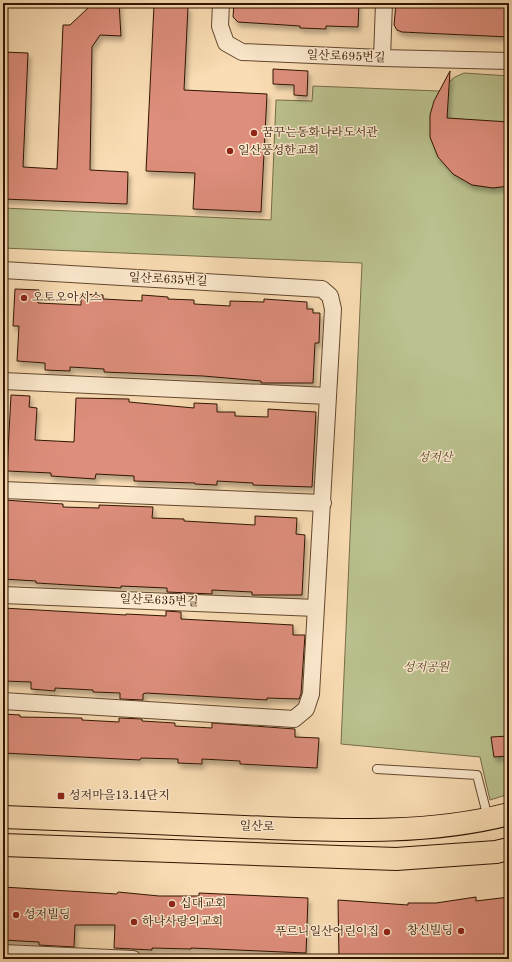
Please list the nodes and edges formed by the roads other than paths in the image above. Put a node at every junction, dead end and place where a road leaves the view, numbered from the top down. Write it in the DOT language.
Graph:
graph roads {
  1 [pos="221,3"];
  2 [pos="384,3"];
  3 [pos="382,58"];
  4 [pos="509,61"];
  5 [pos="3,270"];
  6 [pos="3,381"];
  7 [pos="328,396"];
  8 [pos="3,490"];
  9 [pos="323,503"];
  10 [pos="3,595"];
  11 [pos="316,608"];
  12 [pos="3,701"];
  13 [pos="377,770"];
  14 [pos="509,814"];
  15 [pos="3,817"];
  16 [pos="488,819"];
  17 [pos="3,844"];
  18 [pos="509,849"];
  19 [pos="3,953"];
  20 [pos="133,959"];
  1 -- 3 [label="street, 일산로695번길"];
  2 -- 3 [label="street"];
  3 -- 4 [label="street, 일산로695번길"];
  5 -- 7 [label="street, 일산로635번길"];
  6 -- 7 [label="street"];
  7 -- 9 [label="street"];
  8 -- 9 [label="street"];
  9 -- 11 [label="street"];
  10 -- 11 [label="street, 일산로635번길"];
  11 -- 12 [label="street"];
  13 -- 16 [label="lane"];
  14 -- 16 [label="main road, 일산로"];
  15 -- 16 [label="main road, 일산로"];
  17 -- 18 [label="main road"];
  19 -- 20 [label="street"];
}
